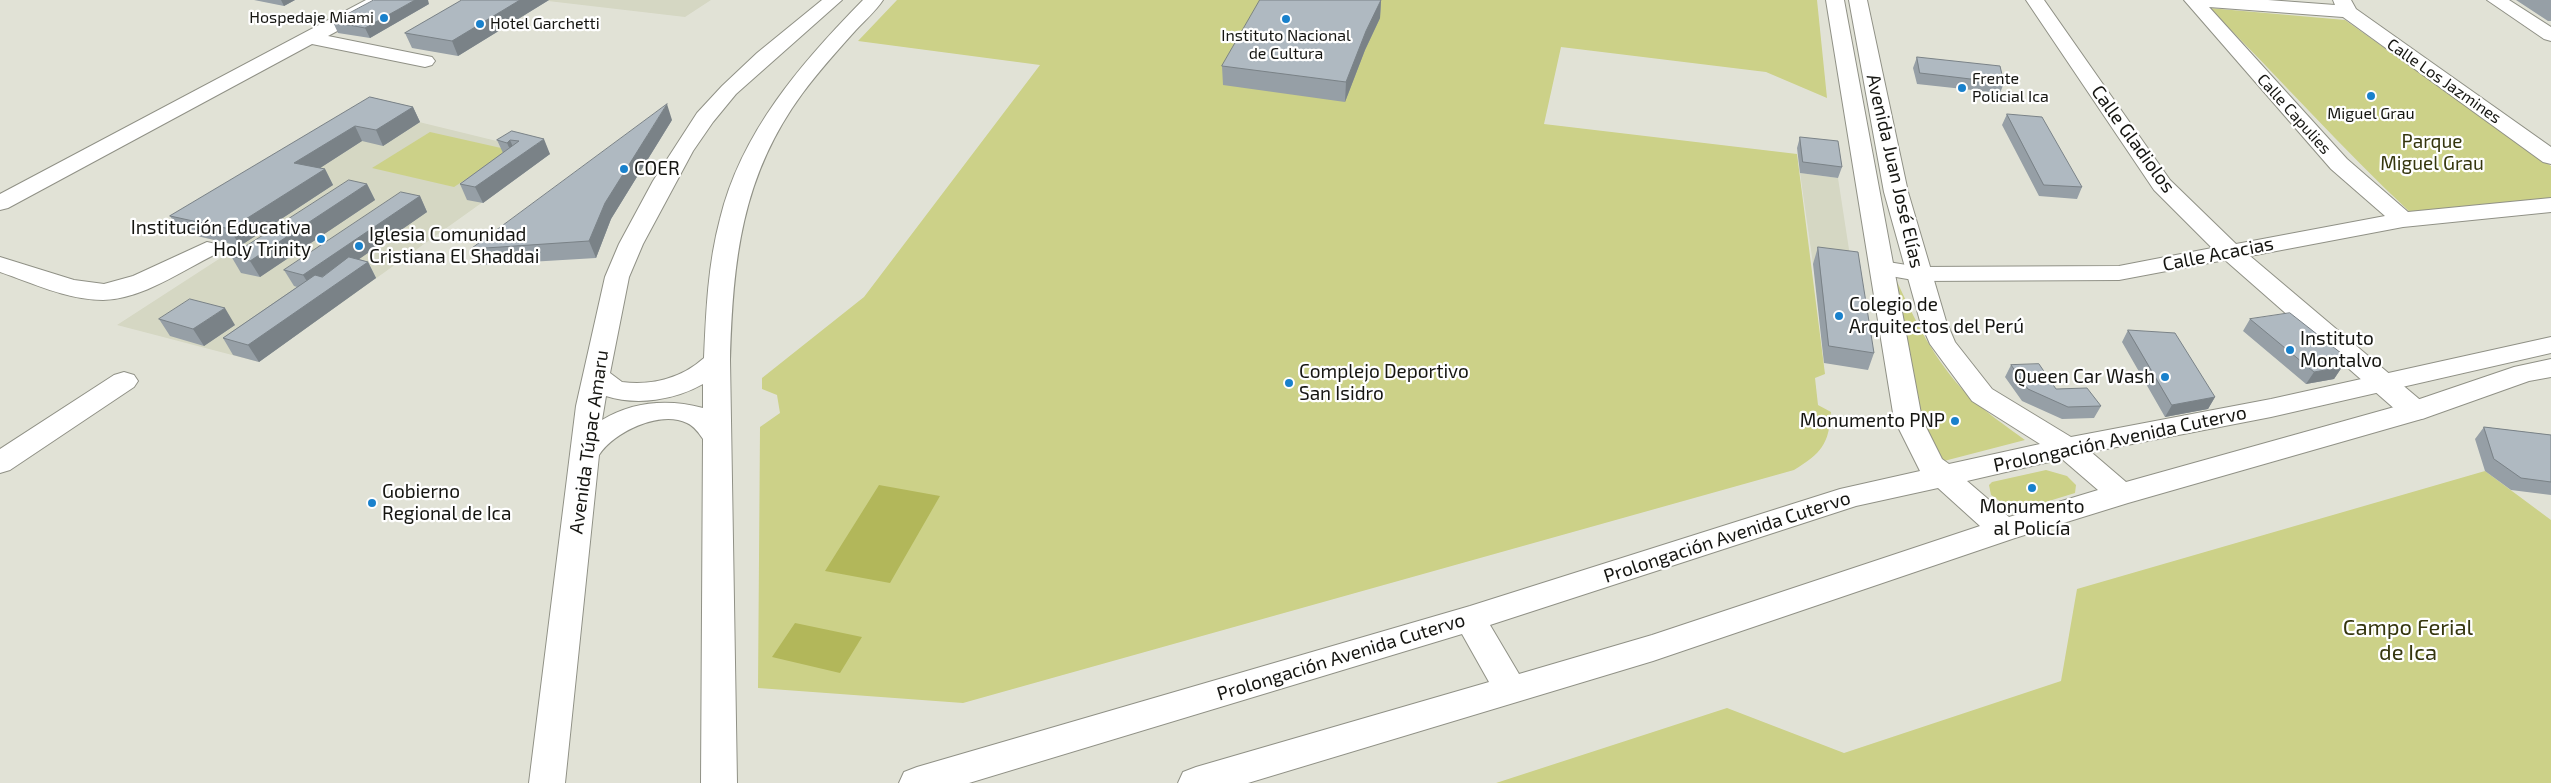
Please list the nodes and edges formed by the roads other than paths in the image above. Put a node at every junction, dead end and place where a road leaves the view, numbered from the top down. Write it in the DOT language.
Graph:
graph roads {
  1 [pos="380,0"];
  2 [pos="833,0"];
  3 [pos="874,0"];
  4 [pos="1836,0"];
  5 [pos="1858,0"];
  6 [pos="2035,0"];
  7 [pos="2192,0"];
  8 [pos="2197,0"];
  9 [pos="2496,0"];
  10 [pos="2345,6"];
  11 [pos="2551,35"];
  12 [pos="309,38"];
  13 [pos="425,61"];
  14 [pos="2551,157"];
  15 [pos="0,202"];
  16 [pos="2551,205"];
  17 [pos="2403,220"];
  18 [pos="206,249"];
  19 [pos="2229,251"];
  20 [pos="0,264"];
  21 [pos="1882,268"];
  22 [pos="1919,274"];
  23 [pos="2551,346"];
  24 [pos="717,360"];
  25 [pos="2551,368"];
  26 [pos="596,374"];
  27 [pos="124,381"];
  28 [pos="2383,383"];
  29 [pos="2415,411"];
  30 [pos="716,437"];
  31 [pos="2068,448"];
  32 [pos="584,454"];
  33 [pos="4,457"];
  34 [pos="1942,477"];
  35 [pos="2121,494"];
  36 [pos="2004,530"];
  37 [pos="1470,619"];
  38 [pos="1510,689"];
  39 [pos="547,783"];
  40 [pos="719,783"];
  41 [pos="917,783"];
  42 [pos="1196,783"];
  1 -- 12 [label="street"];
  2 -- 26 [label="street, Avenida Túpac Amaru"];
  3 -- 24 [label="street"];
  4 -- 21 [label="street, Avenida Juan José Elías"];
  5 -- 22 [label="street, Avenida Juan José Elías"];
  6 -- 19 [label="street, Calle Gladiolos"];
  7 -- 17 [label="street, Calle Capulies"];
  8 -- 10 [label="street"];
  9 -- 11 [label="street"];
  10 -- 14 [label="street, Calle Los Jazmines"];
  12 -- 13 [label="street"];
  12 -- 15 [label="street"];
  16 -- 17 [label="street, Calle Acacias"];
  17 -- 19 [label="street, Calle Acacias"];
  18 -- 20 [label="street"];
  19 -- 22 [label="street, Calle Acacias"];
  19 -- 28 [label="street, Calle Gladiolos"];
  21 -- 22 [label="street, Calle Acacias"];
  21 -- 34 [label="street, Avenida Juan José Elías"];
  22 -- 31 [label="street, Avenida Juan José Elías"];
  23 -- 28 [label="street, Prolongación Avenida Cutervo"];
  24 -- 26 [label="street"];
  24 -- 30 [label="street"];
  25 -- 29 [label="street"];
  26 -- 32 [label="street, Avenida Túpac Amaru"];
  27 -- 33 [label="street"];
  28 -- 29 [label="street, Calle Gladiolos"];
  28 -- 31 [label="street, Prolongación Avenida Cutervo"];
  29 -- 35 [label="street"];
  30 -- 32 [label="street"];
  30 -- 40 [label="street"];
  31 -- 34 [label="street, Prolongación Avenida Cutervo"];
  31 -- 35 [label="street, Avenida Juan José Elías"];
  32 -- 39 [label="street, Avenida Túpac Amaru"];
  34 -- 36 [label="street, Avenida Juan José Elías"];
  34 -- 37 [label="street, Prolongación Avenida Cutervo"];
  35 -- 36 [label="street"];
  36 -- 38 [label="street"];
  37 -- 38 [label="street"];
  37 -- 41 [label="street, Prolongación Avenida Cutervo"];
  38 -- 42 [label="street"];
}
